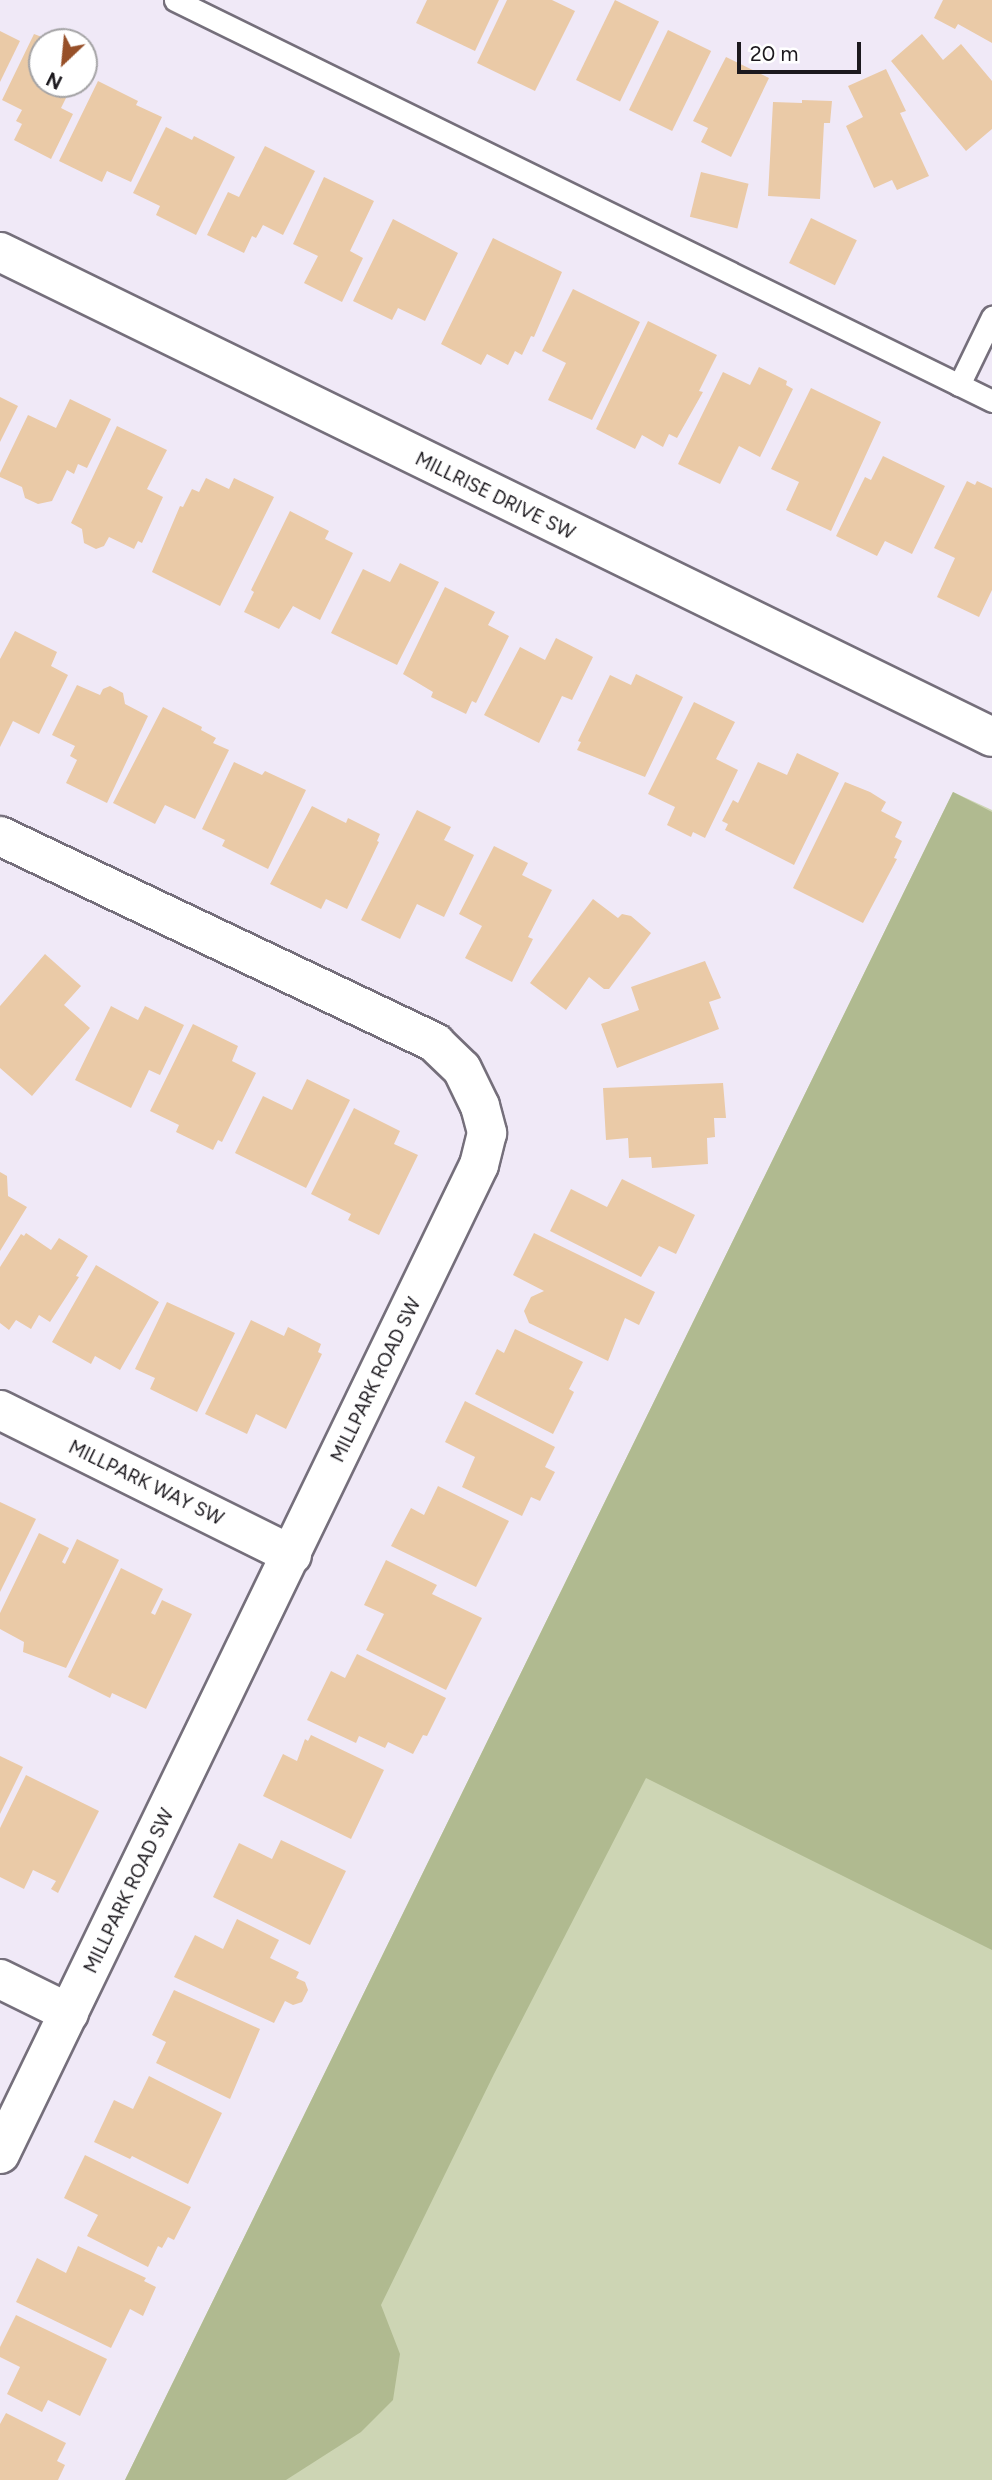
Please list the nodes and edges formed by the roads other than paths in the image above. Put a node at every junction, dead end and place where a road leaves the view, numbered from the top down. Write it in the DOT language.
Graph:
graph roads {
  1 [pos="176,0"];
  2 [pos="0,252"];
  3 [pos="992,317"];
  4 [pos="959,385"];
  5 [pos="992,401"];
  6 [pos="992,737"];
  7 [pos="0,836"];
  8 [pos="0,1410"];
  9 [pos="292,1556"];
  10 [pos="0,1979"];
  11 [pos="69,2013"];
  12 [pos="0,2154"];
  1 -- 4 [label="lane"];
  2 -- 6 [label="street, MILLRISE DRIVE SW"];
  3 -- 4 [label="lane"];
  4 -- 5 [label="lane"];
  7 -- 9 [label="street, MILLPARK ROAD SW"];
  8 -- 9 [label="street, MILLPARK WAY SW"];
  9 -- 11 [label="street, MILLPARK ROAD SW"];
  10 -- 11 [label="street"];
  11 -- 12 [label="street, MILLPARK ROAD SW"];
}
